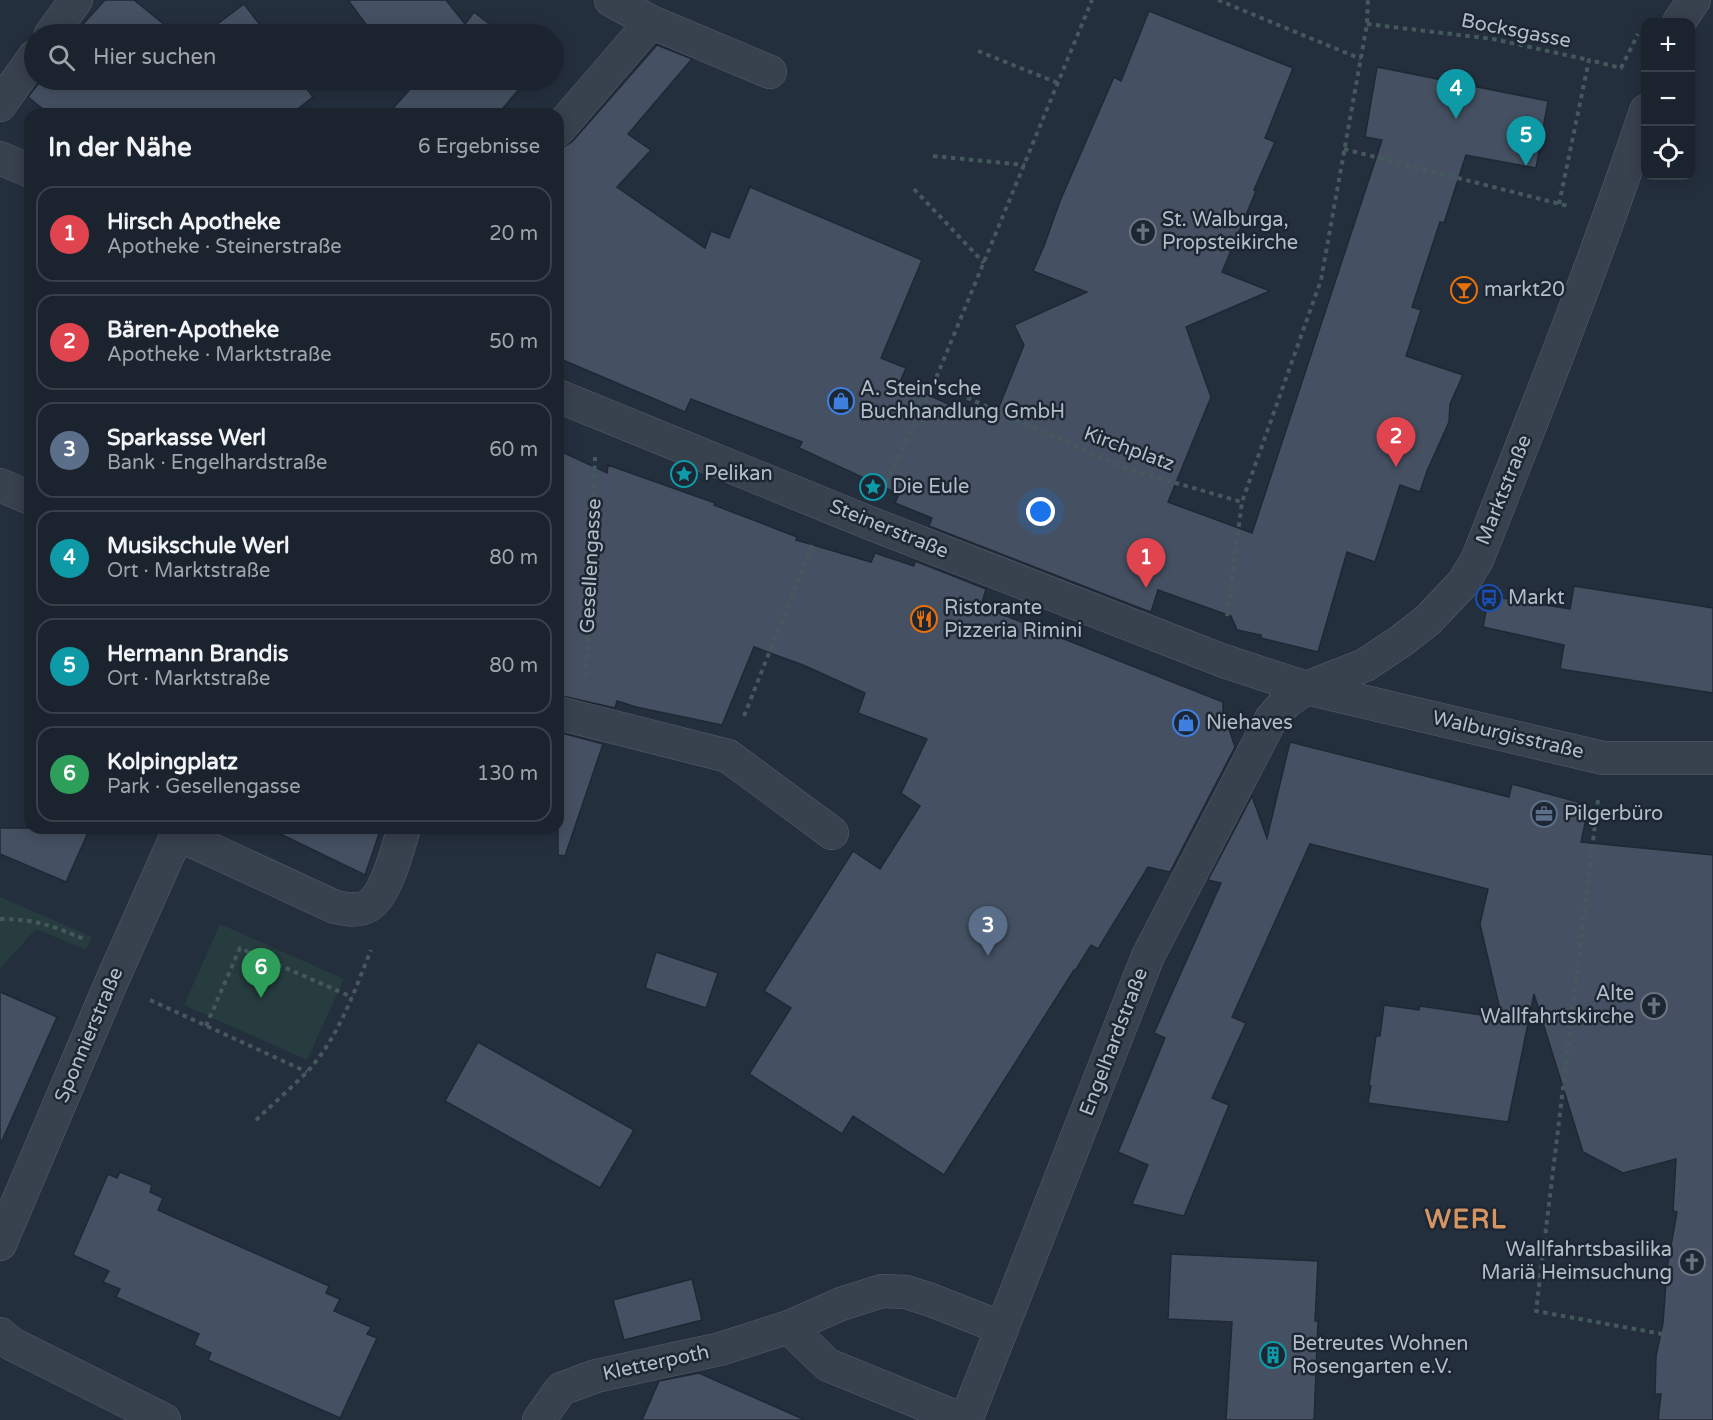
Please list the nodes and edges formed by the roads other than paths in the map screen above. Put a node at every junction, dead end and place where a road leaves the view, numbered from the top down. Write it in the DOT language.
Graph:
graph roads {
  1 [pos="76,0"];
  2 [pos="611,0"];
  3 [pos="1694,0"];
  4 [pos="1682,18"];
  5 [pos="651,22"];
  6 [pos="58,24"];
  7 [pos="24,71"];
  8 [pos="770,72"];
  9 [pos="0,105"];
  10 [pos="564,123"];
  11 [pos="1641,125"];
  12 [pos="0,158"];
  13 [pos="24,168"];
  14 [pos="564,398"];
  15 [pos="0,485"];
  16 [pos="24,495"];
  17 [pos="1306,688"];
  18 [pos="571,716"];
  19 [pos="1713,758"];
  20 [pos="832,832"];
  21 [pos="177,834"];
  22 [pos="184,834"];
  23 [pos="402,834"];
  24 [pos="0,1244"];
  25 [pos="789,1327"];
  26 [pos="1002,1328"];
  27 [pos="0,1334"];
  28 [pos="164,1420"];
  29 [pos="539,1420"];
  30 [pos="964,1420"];
  1 -- 6 [label="street"];
  2 -- 5 [label="street"];
  3 -- 4 [label="street"];
  5 -- 8 [label="street"];
  5 -- 10 [label="street"];
  7 -- 9 [label="street"];
  11 -- 17 [label="street, Marktstraße"];
  12 -- 13 [label="street"];
  14 -- 17 [label="street, Steinerstraße"];
  15 -- 16 [label="street"];
  17 -- 19 [label="street, Walburgisstraße"];
  17 -- 26 [label="street, Engelhardstraße"];
  18 -- 20 [label="street"];
  21 -- 24 [label="street, Sponnierstraße"];
  22 -- 23 [label="street"];
  25 -- 26 [label="street, Kletterpoth"];
  25 -- 29 [label="street, Kletterpoth"];
  25 -- 30 [label="street"];
  26 -- 30 [label="street, Engelhardstraße"];
  27 -- 28 [label="street"];
}
